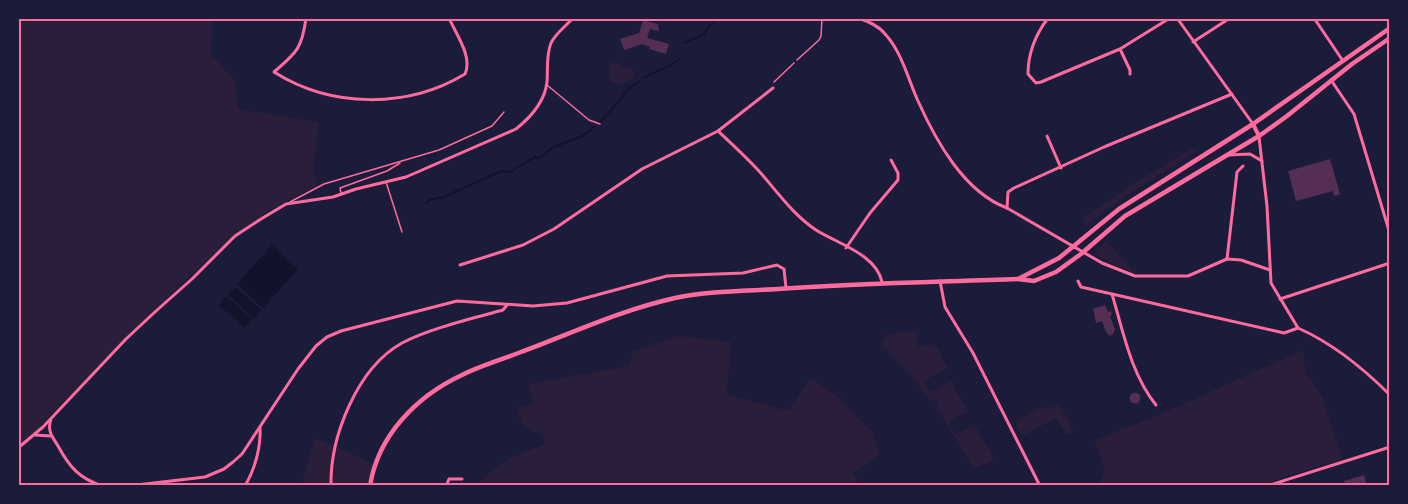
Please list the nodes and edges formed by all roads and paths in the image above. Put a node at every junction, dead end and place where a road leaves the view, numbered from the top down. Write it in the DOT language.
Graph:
graph roads {
  1 [pos="306,18"];
  2 [pos="449,18"];
  3 [pos="573,18"];
  4 [pos="822,18"];
  5 [pos="859,18"];
  6 [pos="1048,18"];
  7 [pos="1170,18"];
  8 [pos="1177,18"];
  9 [pos="1230,18"];
  10 [pos="1314,18"];
  11 [pos="1390,28"];
  12 [pos="1390,38"];
  13 [pos="1193,42"];
  14 [pos="1120,49"];
  15 [pos="797,60"];
  16 [pos="1343,61"];
  17 [pos="1130,75"];
  18 [pos="1331,80"];
  19 [pos="547,84"];
  20 [pos="773,88"];
  21 [pos="1232,94"];
  22 [pos="504,112"];
  23 [pos="600,124"];
  24 [pos="1253,124"];
  25 [pos="718,131"];
  26 [pos="1047,136"];
  27 [pos="1259,136"];
  28 [pos="1228,155"];
  29 [pos="891,160"];
  30 [pos="1262,161"];
  31 [pos="401,163"];
  32 [pos="1244,166"];
  33 [pos="1060,168"];
  34 [pos="386,182"];
  35 [pos="341,195"];
  36 [pos="286,204"];
  37 [pos="1007,208"];
  38 [pos="402,232"];
  39 [pos="1390,234"];
  40 [pos="846,248"];
  41 [pos="1227,259"];
  42 [pos="1390,263"];
  43 [pos="460,265"];
  44 [pos="1270,270"];
  45 [pos="1018,279"];
  46 [pos="940,281"];
  47 [pos="1078,281"];
  48 [pos="882,282"];
  49 [pos="786,288"];
  50 [pos="1112,294"];
  51 [pos="1280,299"];
  52 [pos="507,305"];
  53 [pos="1298,328"];
  54 [pos="1390,395"];
  55 [pos="1156,405"];
  56 [pos="51,418"];
  57 [pos="260,427"];
  58 [pos="34,435"];
  59 [pos="51,436"];
  60 [pos="1390,447"];
  61 [pos="18,448"];
  62 [pos="462,479"];
  63 [pos="103,486"];
  64 [pos="128,486"];
  65 [pos="245,486"];
  66 [pos="331,486"];
  67 [pos="370,486"];
  68 [pos="446,486"];
  69 [pos="1040,486"];
  70 [pos="1267,486"];
  1 -- 2 [label="street"];
  3 -- 19 [label="street"];
  4 -- 15 [label="lane"];
  5 -- 37 [label="street"];
  6 -- 14 [label="street"];
  7 -- 14 [label="street"];
  8 -- 13 [label="street"];
  9 -- 13 [label="street"];
  10 -- 16 [label="street"];
  11 -- 16 [label="main road"];
  12 -- 18 [label="main road"];
  13 -- 21 [label="street"];
  14 -- 17 [label="street"];
  15 -- 20 [label="path"];
  16 -- 24 [label="main road"];
  18 -- 27 [label="main road"];
  18 -- 39 [label="street"];
  19 -- 23 [label="lane"];
  19 -- 34 [label="street"];
  20 -- 25 [label="street"];
  21 -- 24 [label="street"];
  21 -- 33 [label="street"];
  22 -- 31 [label="lane"];
  24 -- 27 [label="street"];
  24 -- 45 [label="main road"];
  25 -- 40 [label="street"];
  25 -- 43 [label="street"];
  26 -- 33 [label="street"];
  27 -- 28 [label="main road"];
  27 -- 30 [label="street"];
  28 -- 30 [label="street"];
  28 -- 45 [label="main road"];
  29 -- 40 [label="street"];
  30 -- 44 [label="street"];
  31 -- 35 [label="lane"];
  31 -- 36 [label="lane"];
  32 -- 41 [label="street"];
  33 -- 37 [label="street"];
  34 -- 35 [label="street"];
  34 -- 38 [label="lane"];
  35 -- 36 [label="street"];
  36 -- 56 [label="street"];
  37 -- 41 [label="street"];
  40 -- 48 [label="street"];
  41 -- 44 [label="street"];
  42 -- 51 [label="street"];
  44 -- 51 [label="street"];
  45 -- 46 [label="main road"];
  46 -- 48 [label="main road"];
  46 -- 69 [label="street"];
  47 -- 50 [label="street"];
  48 -- 49 [label="main road"];
  49 -- 52 [label="street"];
  49 -- 67 [label="main road"];
  50 -- 53 [label="street"];
  50 -- 55 [label="street"];
  51 -- 53 [label="street"];
  52 -- 57 [label="street"];
  52 -- 66 [label="street"];
  53 -- 54 [label="street"];
  56 -- 58 [label="street"];
  56 -- 59 [label="street"];
  57 -- 64 [label="street"];
  57 -- 65 [label="street"];
  58 -- 59 [label="street"];
  58 -- 61 [label="street"];
  59 -- 63 [label="street"];
  60 -- 70 [label="street"];
  62 -- 68 [label="street"];
}
